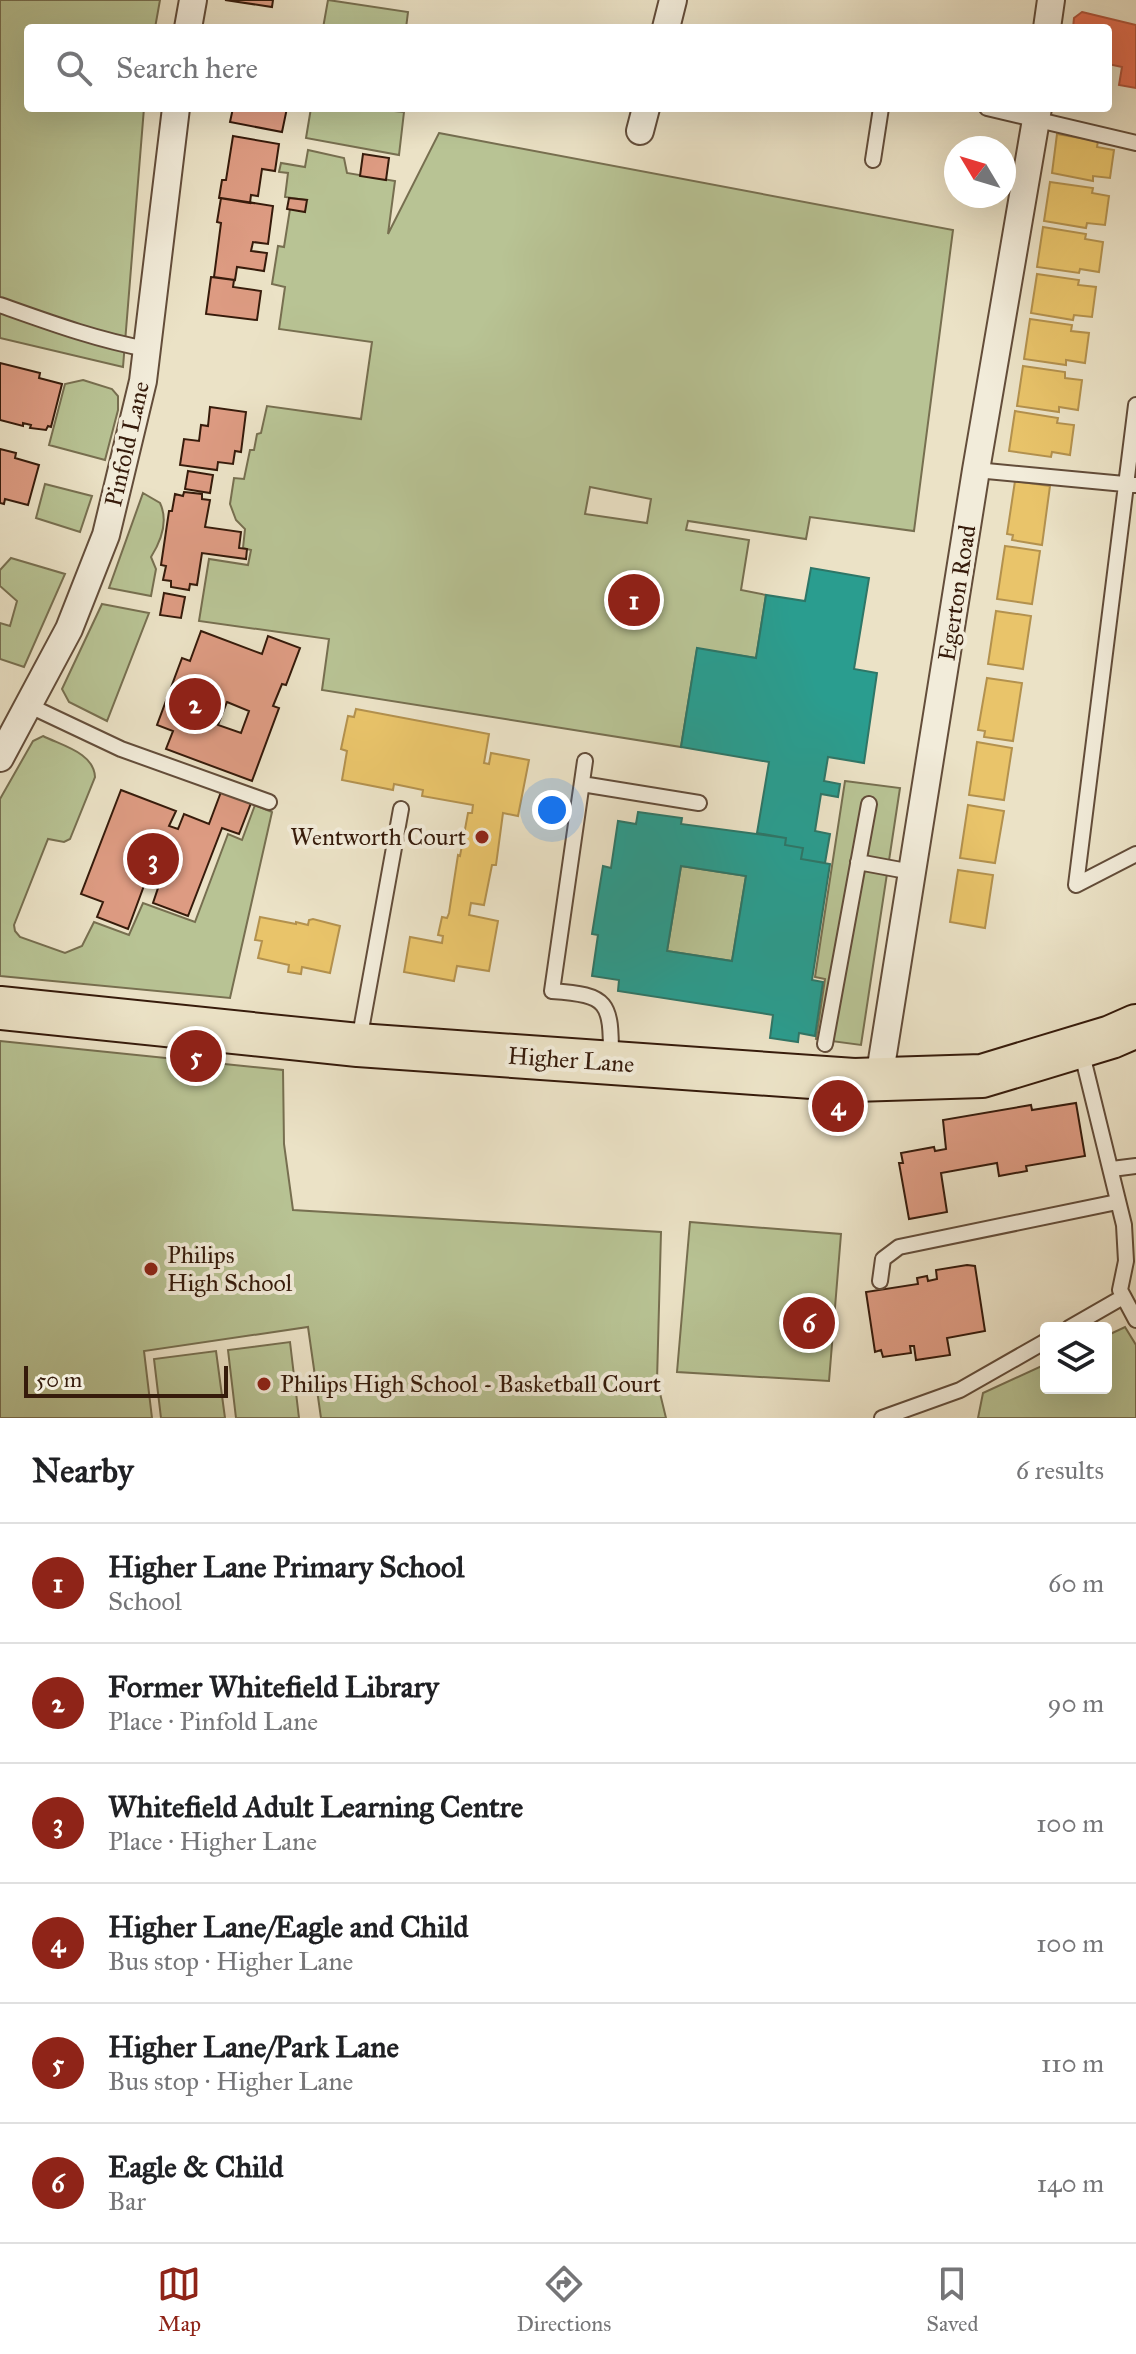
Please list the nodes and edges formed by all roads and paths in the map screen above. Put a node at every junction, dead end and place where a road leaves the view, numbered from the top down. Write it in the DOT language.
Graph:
graph roads {
  1 [pos="193,0"];
  2 [pos="673,0"];
  3 [pos="1051,0"];
  4 [pos="189,24"];
  5 [pos="667,24"];
  6 [pos="1048,24"];
  7 [pos="176,112"];
  8 [pos="880,112"];
  9 [pos="1037,114"];
  10 [pos="1136,143"];
  11 [pos="873,160"];
  12 [pos="0,305"];
  13 [pos="147,349"];
  14 [pos="1136,405"];
  15 [pos="976,470"];
  16 [pos="1131,485"];
  17 [pos="30,706"];
  18 [pos="0,758"];
  19 [pos="585,761"];
  20 [pos="582,784"];
  21 [pos="269,802"];
  22 [pos="699,803"];
  23 [pos="869,804"];
  24 [pos="401,809"];
  25 [pos="1136,854"];
  26 [pos="858,862"];
  27 [pos="912,872"];
  28 [pos="0,1008"];
  29 [pos="1136,1026"];
  30 [pos="825,1044"];
  31 [pos="358,1045"];
  32 [pos="1080,1047"];
  33 [pos="611,1063"];
  34 [pos="879,1079"];
  35 [pos="1136,1166"];
  36 [pos="1112,1169"];
  37 [pos="1117,1202"];
  38 [pos="880,1281"];
  39 [pos="1123,1297"];
  40 [pos="1136,1320"];
  41 [pos="1079,1322"];
  42 [pos="1040,1344"];
  43 [pos="882,1418"];
  1 -- 4 [label="street"];
  2 -- 5 [label="street"];
  3 -- 6 [label="street"];
  7 -- 13 [label="street, Pinfold Lane"];
  8 -- 11 [label="lane"];
  9 -- 10 [label="lane"];
  9 -- 15 [label="street, Egerton Road"];
  12 -- 13 [label="lane"];
  13 -- 17 [label="street, Pinfold Lane"];
  14 -- 16 [label="lane"];
  15 -- 16 [label="lane"];
  15 -- 27 [label="street, Egerton Road"];
  16 -- 25 [label="lane"];
  17 -- 18 [label="street, Pinfold Lane"];
  17 -- 21 [label="lane"];
  19 -- 20 [label="lane"];
  20 -- 22 [label="lane"];
  20 -- 33 [label="lane"];
  23 -- 26 [label="lane"];
  24 -- 31 [label="lane"];
  26 -- 27 [label="lane"];
  26 -- 30 [label="lane"];
  27 -- 34 [label="street, Egerton Road"];
  28 -- 31 [label="main road, Higher Lane"];
  29 -- 32 [label="main road, Higher Lane"];
  31 -- 33 [label="main road, Higher Lane"];
  32 -- 34 [label="main road, Higher Lane"];
  32 -- 36 [label="lane"];
  33 -- 34 [label="main road, Higher Lane"];
  35 -- 36 [label="lane"];
  36 -- 37 [label="lane"];
  37 -- 38 [label="lane"];
  37 -- 39 [label="lane"];
  39 -- 40 [label="lane"];
  39 -- 41 [label="lane"];
  42 -- 43 [label="lane"];
}
